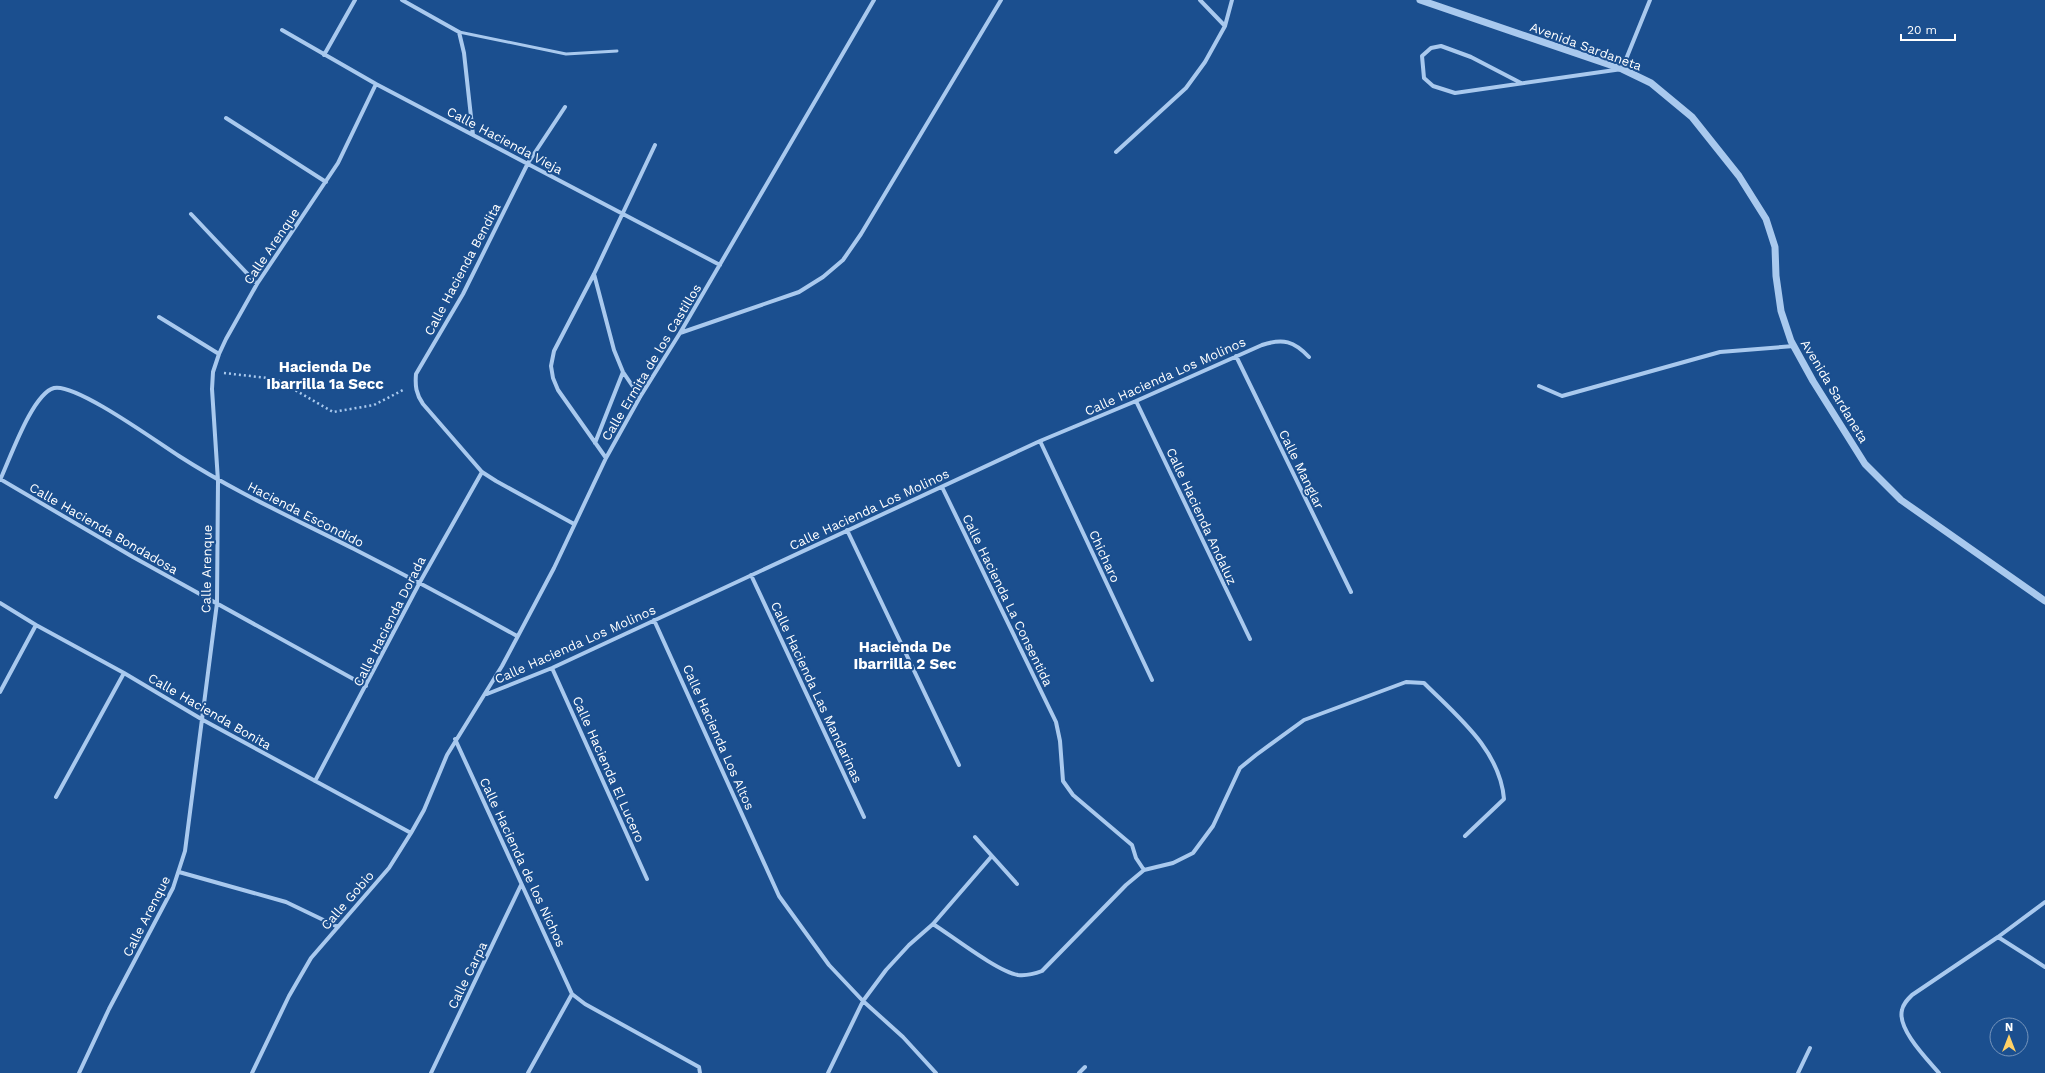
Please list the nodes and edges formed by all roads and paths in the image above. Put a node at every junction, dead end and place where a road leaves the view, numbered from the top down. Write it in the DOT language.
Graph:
graph roads {
  1 [pos="355,0"];
  2 [pos="402,0"];
  3 [pos="874,0"];
  4 [pos="1001,0"];
  5 [pos="1200,0"];
  6 [pos="1232,0"];
  7 [pos="1420,0"];
  8 [pos="1650,0"];
  9 [pos="1225,26"];
  10 [pos="282,30"];
  11 [pos="459,32"];
  12 [pos="617,51"];
  13 [pos="324,55"];
  14 [pos="1622,69"];
  15 [pos="376,84"];
  16 [pos="1521,84"];
  17 [pos="565,107"];
  18 [pos="226,118"];
  19 [pos="473,135"];
  20 [pos="655,144"];
  21 [pos="1116,152"];
  22 [pos="528,163"];
  23 [pos="326,182"];
  24 [pos="190,214"];
  25 [pos="621,214"];
  26 [pos="720,265"];
  27 [pos="594,274"];
  28 [pos="257,284"];
  29 [pos="159,318"];
  30 [pos="680,333"];
  31 [pos="1794,346"];
  32 [pos="219,354"];
  33 [pos="1236,356"];
  34 [pos="1309,357"];
  35 [pos="213,372"];
  36 [pos="623,372"];
  37 [pos="415,384"];
  38 [pos="1539,386"];
  39 [pos="640,397"];
  40 [pos="1136,401"];
  41 [pos="1040,441"];
  42 [pos="596,442"];
  43 [pos="606,458"];
  44 [pos="482,472"];
  45 [pos="0,479"];
  46 [pos="218,481"];
  47 [pos="942,487"];
  48 [pos="574,524"];
  49 [pos="847,530"];
  50 [pos="751,575"];
  51 [pos="420,582"];
  52 [pos="1351,592"];
  53 [pos="2045,601"];
  54 [pos="0,603"];
  55 [pos="217,604"];
  56 [pos="654,620"];
  57 [pos="36,625"];
  58 [pos="517,636"];
  59 [pos="1250,639"];
  60 [pos="552,668"];
  61 [pos="124,673"];
  62 [pos="1152,680"];
  63 [pos="366,686"];
  64 [pos="0,692"];
  65 [pos="486,694"];
  66 [pos="203,720"];
  67 [pos="455,739"];
  68 [pos="959,765"];
  69 [pos="315,781"];
  70 [pos="56,797"];
  71 [pos="864,817"];
  72 [pos="411,833"];
  73 [pos="1465,836"];
  74 [pos="975,837"];
  75 [pos="991,858"];
  76 [pos="1144,870"];
  77 [pos="179,872"];
  78 [pos="647,879"];
  79 [pos="1017,884"];
  80 [pos="521,885"];
  81 [pos="2045,902"];
  82 [pos="933,924"];
  83 [pos="338,927"];
  84 [pos="1998,937"];
  85 [pos="2045,967"];
  86 [pos="572,994"];
  87 [pos="863,1001"];
  88 [pos="1810,1048"];
  89 [pos="1085,1068"];
  90 [pos="79,1073"];
  91 [pos="252,1073"];
  92 [pos="431,1073"];
  93 [pos="528,1073"];
  94 [pos="700,1073"];
  95 [pos="828,1073"];
  96 [pos="936,1073"];
  97 [pos="1079,1073"];
  98 [pos="1798,1073"];
  99 [pos="1938,1073"];
  1 -- 13 [label="street"];
  2 -- 11 [label="street"];
  3 -- 26 [label="street, Calle Ermita de los Castillos"];
  4 -- 30 [label="street"];
  5 -- 9 [label="street"];
  6 -- 9 [label="street"];
  7 -- 14 [label="street, Avenida Sardaneta"];
  8 -- 14 [label="street"];
  9 -- 21 [label="street"];
  10 -- 13 [label="street, Calle Hacienda Vieja"];
  11 -- 12 [label="lane"];
  11 -- 19 [label="street"];
  13 -- 15 [label="street, Calle Hacienda Vieja"];
  14 -- 16 [label="street"];
  14 -- 31 [label="street, Avenida Sardaneta"];
  15 -- 19 [label="street, Calle Hacienda Vieja"];
  15 -- 23 [label="street, Calle Arenque"];
  16 -- 16 [label="street"];
  17 -- 22 [label="street, Calle Hacienda Bendita"];
  18 -- 23 [label="street"];
  19 -- 22 [label="street, Calle Hacienda Vieja"];
  20 -- 25 [label="street"];
  22 -- 25 [label="street, Calle Hacienda Vieja"];
  22 -- 37 [label="street, Calle Hacienda Bendita"];
  23 -- 28 [label="street, Calle Arenque"];
  24 -- 28 [label="street"];
  25 -- 26 [label="street, Calle Hacienda Vieja"];
  25 -- 27 [label="street"];
  26 -- 30 [label="street, Calle Ermita de los Castillos"];
  27 -- 36 [label="street"];
  27 -- 42 [label="street"];
  28 -- 32 [label="street, Calle Arenque"];
  29 -- 32 [label="street"];
  30 -- 39 [label="street, Calle Ermita de los Castillos"];
  31 -- 38 [label="street"];
  31 -- 53 [label="street, Avenida Sardaneta"];
  32 -- 35 [label="street, Calle Arenque"];
  33 -- 34 [label="street, Calle Hacienda Los Molinos"];
  33 -- 40 [label="street, Calle Hacienda Los Molinos"];
  33 -- 52 [label="street, Calle Manglar"];
  35 -- 37 [label="path"];
  35 -- 46 [label="street, Calle Arenque"];
  36 -- 39 [label="street"];
  36 -- 42 [label="street"];
  37 -- 44 [label="street"];
  39 -- 43 [label="street, Calle Ermita de los Castillos"];
  40 -- 41 [label="street, Calle Hacienda Los Molinos"];
  40 -- 59 [label="street, Calle Hacienda Andaluz"];
  41 -- 47 [label="street, Calle Hacienda Los Molinos"];
  41 -- 62 [label="street, Chicharo"];
  42 -- 43 [label="street"];
  43 -- 48 [label="street, Calle Ermita de los Castillos"];
  44 -- 48 [label="street"];
  44 -- 51 [label="street, Calle Hacienda Dorada"];
  45 -- 46 [label="street, Hacienda Escondido"];
  45 -- 55 [label="street, Calle Hacienda Bondadosa"];
  46 -- 51 [label="street, Hacienda Escondido"];
  46 -- 55 [label="street, Calle Arenque"];
  47 -- 49 [label="street, Calle Hacienda Los Molinos"];
  47 -- 76 [label="street, Calle Hacienda La Consentida"];
  48 -- 58 [label="street, Calle Ermita de los Castillos"];
  49 -- 50 [label="street, Calle Hacienda Los Molinos"];
  49 -- 68 [label="street"];
  50 -- 56 [label="street, Calle Hacienda Los Molinos"];
  50 -- 71 [label="street, Calle Hacienda Las Mandarinas"];
  51 -- 58 [label="street, Hacienda Escondido"];
  51 -- 63 [label="street, Calle Hacienda Dorada"];
  54 -- 57 [label="street, Calle Hacienda Bonita"];
  55 -- 63 [label="street, Calle Hacienda Bondadosa"];
  55 -- 66 [label="street, Calle Arenque"];
  56 -- 60 [label="street, Calle Hacienda Los Molinos"];
  56 -- 87 [label="street, Calle Hacienda Los Altos"];
  57 -- 61 [label="street, Calle Hacienda Bonita"];
  57 -- 64 [label="street"];
  58 -- 65 [label="street, Calle Ermita de los Castillos"];
  60 -- 65 [label="street, Calle Hacienda Los Molinos"];
  60 -- 78 [label="street, Calle Hacienda El Lucero"];
  61 -- 66 [label="street, Calle Hacienda Bonita"];
  61 -- 70 [label="street"];
  63 -- 69 [label="street, Calle Hacienda Dorada"];
  65 -- 67 [label="street, Calle Ermita de los Castillos"];
  66 -- 69 [label="street, Calle Hacienda Bonita"];
  66 -- 77 [label="street, Calle Arenque"];
  67 -- 72 [label="street, Calle Gobio"];
  67 -- 80 [label="street, Calle Hacienda de los Nichos"];
  69 -- 72 [label="street, Calle Hacienda Bonita"];
  72 -- 83 [label="street, Calle Gobio"];
  73 -- 76 [label="street"];
  74 -- 75 [label="street"];
  75 -- 79 [label="street"];
  75 -- 82 [label="street"];
  76 -- 82 [label="street"];
  77 -- 83 [label="street"];
  77 -- 90 [label="street, Calle Arenque"];
  80 -- 86 [label="street, Calle Hacienda de los Nichos"];
  80 -- 92 [label="street, Calle Carpa"];
  81 -- 84 [label="street"];
  82 -- 87 [label="street"];
  83 -- 91 [label="street, Calle Gobio"];
  84 -- 85 [label="street"];
  84 -- 99 [label="street"];
  86 -- 93 [label="street"];
  86 -- 94 [label="street"];
  87 -- 95 [label="street"];
  87 -- 96 [label="street, Calle Hacienda Los Altos"];
  88 -- 98 [label="street"];
  89 -- 97 [label="street"];
}
